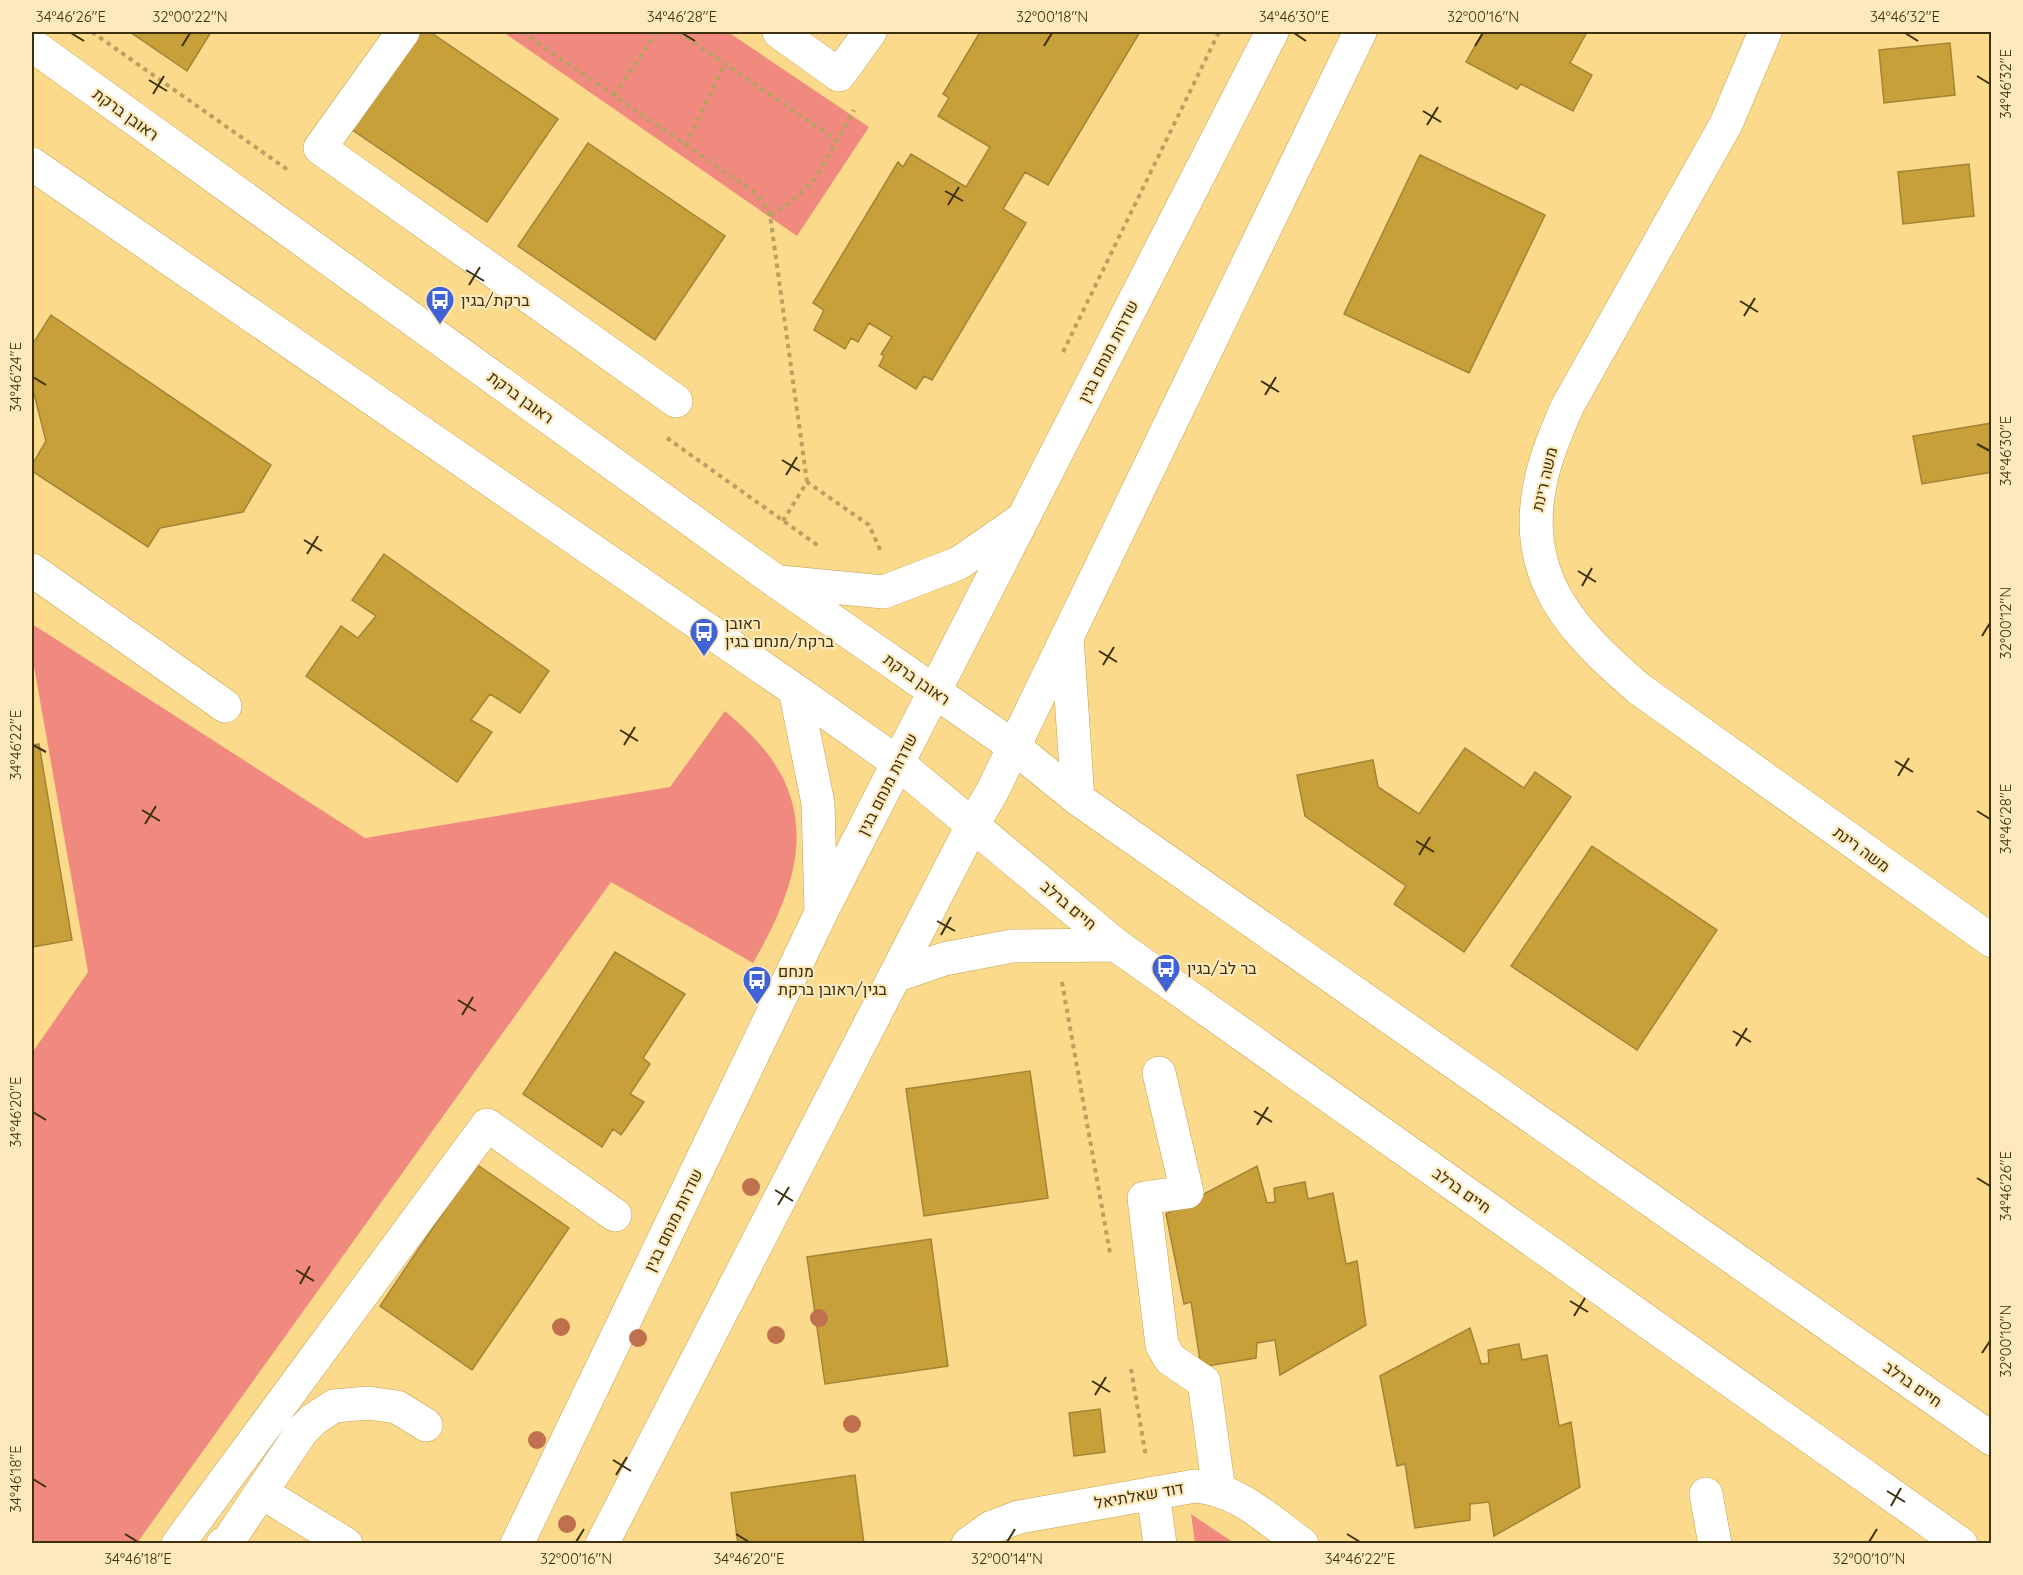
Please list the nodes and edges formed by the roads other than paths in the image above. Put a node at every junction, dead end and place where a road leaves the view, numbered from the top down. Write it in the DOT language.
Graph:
graph roads {
  1 [pos="403,32"];
  2 [pos="779,32"];
  3 [pos="870,32"];
  4 [pos="1272,32"];
  5 [pos="1360,32"];
  6 [pos="1765,32"];
  7 [pos="32,45"];
  8 [pos="32,164"];
  9 [pos="676,401"];
  10 [pos="1022,519"];
  11 [pos="32,570"];
  12 [pos="777,582"];
  13 [pos="1067,636"];
  14 [pos="795,690"];
  15 [pos="934,691"];
  16 [pos="225,706"];
  17 [pos="1013,746"];
  18 [pos="898,763"];
  19 [pos="1078,799"];
  20 [pos="973,824"];
  21 [pos="821,913"];
  22 [pos="1992,941"];
  23 [pos="1116,945"];
  24 [pos="895,976"];
  25 [pos="1159,1073"];
  26 [pos="615,1215"];
  27 [pos="426,1425"];
  28 [pos="1992,1439"];
  29 [pos="1219,1491"];
  30 [pos="261,1492"];
  31 [pos="1153,1493"];
  32 [pos="1706,1494"];
  33 [pos="1953,1541"];
  34 [pos="178,1544"];
  35 [pos="223,1544"];
  36 [pos="346,1544"];
  37 [pos="517,1544"];
  38 [pos="602,1544"];
  39 [pos="968,1544"];
  40 [pos="1160,1544"];
  41 [pos="1302,1544"];
  42 [pos="1715,1544"];
  1 -- 9 [label="street"];
  2 -- 3 [label="street"];
  4 -- 10 [label="street, שדרות מנחם בגין"];
  5 -- 13 [label="street"];
  6 -- 22 [label="street, משה רינת"];
  7 -- 12 [label="street, ראובן ברקת"];
  8 -- 14 [label="street"];
  10 -- 12 [label="street"];
  10 -- 15 [label="street, שדרות מנחם בגין"];
  11 -- 16 [label="street"];
  12 -- 15 [label="street, ראובן ברקת"];
  13 -- 17 [label="street"];
  13 -- 19 [label="street"];
  14 -- 18 [label="street"];
  14 -- 21 [label="street"];
  15 -- 17 [label="street, ראובן ברקת"];
  15 -- 18 [label="street, שדרות מנחם בגין"];
  17 -- 19 [label="street, חיים ברלב"];
  17 -- 20 [label="street"];
  18 -- 20 [label="street"];
  18 -- 21 [label="street, שדרות מנחם בגין"];
  19 -- 28 [label="street, חיים ברלב"];
  20 -- 23 [label="street, חיים ברלב"];
  20 -- 24 [label="street"];
  21 -- 37 [label="street, שדרות מנחם בגין"];
  23 -- 24 [label="street"];
  23 -- 33 [label="street, חיים ברלב"];
  24 -- 38 [label="street"];
  25 -- 29 [label="street"];
  26 -- 34 [label="street"];
  27 -- 30 [label="street"];
  29 -- 31 [label="street, דוד שאלתיאל"];
  29 -- 41 [label="street, דוד שאלתיאל"];
  30 -- 35 [label="street"];
  30 -- 36 [label="street"];
  31 -- 39 [label="street, דוד שאלתיאל"];
  31 -- 40 [label="street"];
  32 -- 42 [label="street"];
}
